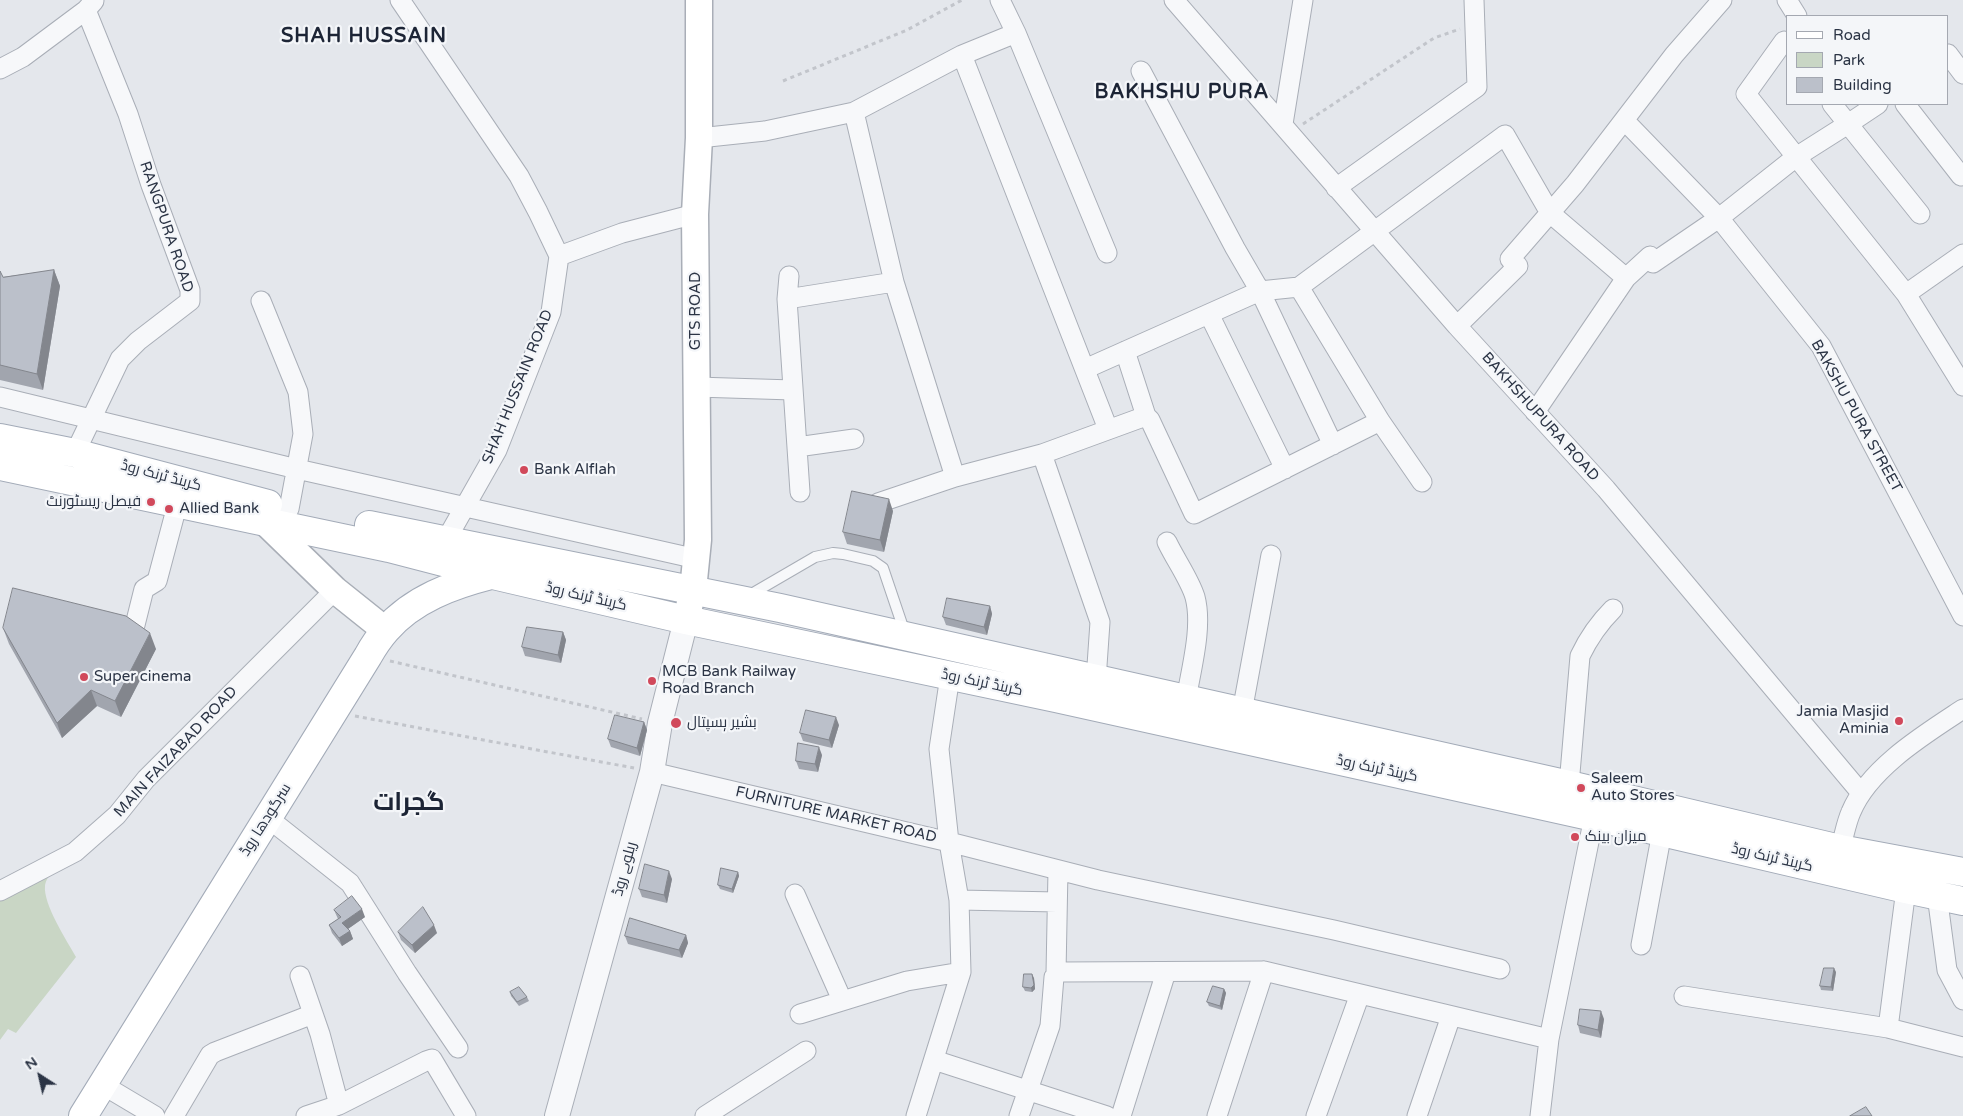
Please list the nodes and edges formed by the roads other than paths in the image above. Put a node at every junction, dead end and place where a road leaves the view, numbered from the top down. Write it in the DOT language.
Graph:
graph roads {
  1 [pos="400,0"];
  2 [pos="699,0"];
  3 [pos="1000,0"];
  4 [pos="1174,0"];
  5 [pos="1303,0"];
  6 [pos="1474,0"];
  7 [pos="1722,0"];
  8 [pos="1787,0"];
  9 [pos="90,5"];
  10 [pos="1796,15"];
  11 [pos="1016,33"];
  12 [pos="1786,42"];
  13 [pos="1953,51"];
  14 [pos="962,55"];
  15 [pos="0,69"];
  16 [pos="1141,71"];
  17 [pos="1963,74"];
  18 [pos="1833,105"];
  19 [pos="1876,105"];
  20 [pos="1906,105"];
  21 [pos="854,112"];
  22 [pos="1624,120"];
  23 [pos="1848,124"];
  24 [pos="1286,128"];
  25 [pos="699,138"];
  26 [pos="1796,157"];
  27 [pos="1961,176"];
  28 [pos="1336,188"];
  29 [pos="1550,213"];
  30 [pos="695,214"];
  31 [pos="1920,214"];
  32 [pos="1719,218"];
  33 [pos="1374,230"];
  34 [pos="1107,254"];
  35 [pos="1963,254"];
  36 [pos="559,256"];
  37 [pos="789,276"];
  38 [pos="1626,278"];
  39 [pos="894,282"];
  40 [pos="1298,287"];
  41 [pos="1260,291"];
  42 [pos="1906,294"];
  43 [pos="787,299"];
  44 [pos="261,301"];
  45 [pos="1209,314"];
  46 [pos="1457,326"];
  47 [pos="1125,351"];
  48 [pos="1085,369"];
  49 [pos="1961,378"];
  50 [pos="696,387"];
  51 [pos="793,390"];
  52 [pos="0,397"];
  53 [pos="1535,412"];
  54 [pos="1146,416"];
  55 [pos="91,420"];
  56 [pos="1380,421"];
  57 [pos="1108,429"];
  58 [pos="0,438"];
  59 [pos="854,439"];
  60 [pos="1333,444"];
  61 [pos="797,447"];
  62 [pos="75,453"];
  63 [pos="1042,454"];
  64 [pos="0,466"];
  65 [pos="296,469"];
  66 [pos="1285,470"];
  67 [pos="955,477"];
  68 [pos="1422,482"];
  69 [pos="800,492"];
  70 [pos="178,502"];
  71 [pos="878,503"];
  72 [pos="464,507"];
  73 [pos="289,509"];
  74 [pos="264,521"];
  75 [pos="446,540"];
  76 [pos="1167,542"];
  77 [pos="1271,555"];
  78 [pos="698,559"];
  79 [pos="493,575"];
  80 [pos="334,590"];
  81 [pos="693,590"];
  82 [pos="741,600"];
  83 [pos="1613,610"];
  84 [pos="1963,616"];
  85 [pos="686,620"];
  86 [pos="135,625"];
  87 [pos="385,630"];
  88 [pos="906,637"];
  89 [pos="950,676"];
  90 [pos="1096,680"];
  91 [pos="1186,700"];
  92 [pos="1963,709"];
  93 [pos="1242,712"];
  94 [pos="1382,757"];
  95 [pos="652,772"];
  96 [pos="1569,785"];
  97 [pos="1861,794"];
  98 [pos="1594,817"];
  99 [pos="268,818"];
  100 [pos="1662,832"];
  101 [pos="949,842"];
  102 [pos="1840,849"];
  103 [pos="1058,870"];
  104 [pos="1963,872"];
  105 [pos="1906,889"];
  106 [pos="0,891"];
  107 [pos="795,894"];
  108 [pos="1950,898"];
  109 [pos="959,900"];
  110 [pos="1058,902"];
  111 [pos="1641,945"];
  112 [pos="1500,969"];
  113 [pos="1264,971"];
  114 [pos="961,972"];
  115 [pos="1166,972"];
  116 [pos="1056,973"];
  117 [pos="300,976"];
  118 [pos="1360,994"];
  119 [pos="1684,996"];
  120 [pos="842,1000"];
  121 [pos="1963,1000"];
  122 [pos="313,1014"];
  123 [pos="800,1014"];
  124 [pos="1451,1016"];
  125 [pos="1888,1028"];
  126 [pos="1549,1039"];
  127 [pos="1963,1047"];
  128 [pos="458,1048"];
  129 [pos="806,1051"];
  130 [pos="934,1060"];
  131 [pos="103,1085"];
  132 [pos="1028,1090"];
  133 [pos="339,1104"];
  134 [pos="83,1116"];
  135 [pos="155,1116"];
  136 [pos="174,1116"];
  137 [pos="306,1116"];
  138 [pos="466,1116"];
  139 [pos="557,1116"];
  140 [pos="704,1116"];
  141 [pos="916,1116"];
  142 [pos="1019,1116"];
  143 [pos="1108,1116"];
  144 [pos="1121,1116"];
  145 [pos="1217,1116"];
  146 [pos="1316,1116"];
  147 [pos="1417,1116"];
  148 [pos="1540,1116"];
  1 -- 36 [label="street"];
  2 -- 25 [label="main road, GTS ROAD"];
  3 -- 11 [label="street"];
  4 -- 24 [label="street, BAKHSHUPURA ROAD"];
  5 -- 24 [label="street"];
  6 -- 28 [label="street"];
  7 -- 22 [label="street"];
  8 -- 10 [label="street"];
  9 -- 15 [label="street"];
  9 -- 55 [label="street, RANGPURA ROAD"];
  11 -- 14 [label="street"];
  11 -- 34 [label="street"];
  12 -- 26 [label="street"];
  13 -- 17 [label="street"];
  14 -- 21 [label="street"];
  14 -- 48 [label="street"];
  16 -- 41 [label="street"];
  18 -- 23 [label="street"];
  19 -- 23 [label="street"];
  20 -- 27 [label="street"];
  21 -- 25 [label="street"];
  21 -- 39 [label="street"];
  22 -- 29 [label="street"];
  22 -- 32 [label="street, BAKSHU PURA STREET"];
  23 -- 26 [label="street"];
  23 -- 31 [label="street"];
  24 -- 28 [label="street, BAKHSHUPURA ROAD"];
  25 -- 30 [label="main road, GTS ROAD"];
  26 -- 32 [label="street"];
  26 -- 42 [label="street"];
  28 -- 33 [label="street, BAKHSHUPURA ROAD"];
  29 -- 33 [label="street"];
  29 -- 38 [label="street"];
  29 -- 46 [label="street"];
  30 -- 36 [label="street"];
  30 -- 50 [label="main road, GTS ROAD"];
  32 -- 38 [label="street"];
  32 -- 84 [label="street, BAKSHU PURA STREET"];
  33 -- 40 [label="street"];
  33 -- 46 [label="street, BAKHSHUPURA ROAD"];
  35 -- 42 [label="street"];
  36 -- 72 [label="street, SHAH HUSSAIN ROAD"];
  37 -- 43 [label="street"];
  38 -- 53 [label="street"];
  39 -- 43 [label="street"];
  39 -- 67 [label="street"];
  40 -- 41 [label="street"];
  40 -- 56 [label="street"];
  41 -- 45 [label="street"];
  41 -- 60 [label="street"];
  42 -- 49 [label="street"];
  43 -- 51 [label="street"];
  44 -- 65 [label="street"];
  45 -- 47 [label="street"];
  45 -- 66 [label="street"];
  46 -- 53 [label="street, BAKHSHUPURA ROAD"];
  47 -- 48 [label="street"];
  47 -- 54 [label="street"];
  48 -- 57 [label="street"];
  50 -- 51 [label="street"];
  50 -- 78 [label="main road, GTS ROAD"];
  51 -- 61 [label="street"];
  52 -- 55 [label="street"];
  53 -- 97 [label="street, BAKHSHUPURA ROAD"];
  54 -- 57 [label="street"];
  54 -- 66 [label="street"];
  55 -- 62 [label="street, RANGPURA ROAD"];
  55 -- 65 [label="street"];
  56 -- 60 [label="street"];
  56 -- 68 [label="street"];
  57 -- 63 [label="street"];
  58 -- 62 [label="main road, گرینڈ ٹرنک روڈ"];
  59 -- 61 [label="street"];
  60 -- 66 [label="street"];
  61 -- 69 [label="street"];
  62 -- 73 [label="main road, گرینڈ ٹرنک روڈ"];
  63 -- 67 [label="street"];
  63 -- 90 [label="street"];
  64 -- 70 [label="main road, گرینڈ ٹرنک روڈ"];
  65 -- 72 [label="street"];
  65 -- 73 [label="street"];
  67 -- 71 [label="street"];
  70 -- 74 [label="main road, گرینڈ ٹرنک روڈ"];
  70 -- 86 [label="street"];
  72 -- 75 [label="street, SHAH HUSSAIN ROAD"];
  72 -- 78 [label="street"];
  73 -- 75 [label="main road, گرینڈ ٹرنک روڈ"];
  74 -- 79 [label="main road, گرینڈ ٹرنک روڈ"];
  74 -- 80 [label="main road"];
  75 -- 81 [label="main road, گرینڈ ٹرنک روڈ"];
  76 -- 91 [label="street"];
  77 -- 93 [label="street"];
  78 -- 81 [label="main road, GTS ROAD"];
  79 -- 85 [label="main road, گرینڈ ٹرنک روڈ"];
  79 -- 87 [label="main road, سرگودھا روڈ"];
  80 -- 87 [label="main road"];
  80 -- 106 [label="street, MAIN FAIZABAD ROAD"];
  81 -- 82 [label="main road, گرینڈ ٹرنک روڈ"];
  81 -- 85 [label="main road, GTS ROAD"];
  82 -- 88 [label="main road, گرینڈ ٹرنک روڈ"];
  82 -- 88 [label="lane"];
  83 -- 96 [label="street"];
  85 -- 89 [label="main road, گرینڈ ٹرنک روڈ"];
  85 -- 95 [label="street, ریلوے روڈ"];
  87 -- 99 [label="main road, سرگودھا روڈ"];
  88 -- 90 [label="main road, گرینڈ ٹرنک روڈ"];
  89 -- 94 [label="main road, گرینڈ ٹرنک روڈ"];
  89 -- 101 [label="street"];
  90 -- 91 [label="main road, گرینڈ ٹرنک روڈ"];
  91 -- 93 [label="main road, گرینڈ ٹرنک روڈ"];
  92 -- 97 [label="street"];
  93 -- 94 [label="main road, گرینڈ ٹرنک روڈ"];
  94 -- 96 [label="main road, گرینڈ ٹرنک روڈ"];
  94 -- 98 [label="main road, گرینڈ ٹرنک روڈ"];
  95 -- 101 [label="street, FURNITURE MARKET ROAD"];
  95 -- 139 [label="street, ریلوے روڈ"];
  96 -- 102 [label="main road, گرینڈ ٹرنک روڈ"];
  97 -- 102 [label="street"];
  98 -- 100 [label="main road, گرینڈ ٹرنک روڈ"];
  98 -- 126 [label="street"];
  99 -- 128 [label="street"];
  99 -- 131 [label="main road, سرگودھا روڈ"];
  100 -- 105 [label="main road, گرینڈ ٹرنک روڈ"];
  100 -- 111 [label="street"];
  101 -- 103 [label="street"];
  101 -- 109 [label="street, FURNITURE MARKET ROAD"];
  102 -- 104 [label="main road, گرینڈ ٹرنک روڈ"];
  103 -- 110 [label="street"];
  103 -- 112 [label="street"];
  105 -- 108 [label="main road, گرینڈ ٹرنک روڈ"];
  105 -- 125 [label="street"];
  107 -- 120 [label="street"];
  108 -- 121 [label="street"];
  109 -- 110 [label="street"];
  109 -- 114 [label="street, FURNITURE MARKET ROAD"];
  110 -- 116 [label="street"];
  113 -- 115 [label="street"];
  113 -- 118 [label="street"];
  113 -- 145 [label="street"];
  114 -- 120 [label="street"];
  114 -- 130 [label="street, FURNITURE MARKET ROAD"];
  115 -- 116 [label="street"];
  115 -- 144 [label="street"];
  116 -- 132 [label="street"];
  117 -- 122 [label="street"];
  118 -- 124 [label="street"];
  118 -- 146 [label="street"];
  119 -- 125 [label="street"];
  120 -- 123 [label="street"];
  122 -- 133 [label="street"];
  122 -- 136 [label="street"];
  124 -- 126 [label="street"];
  124 -- 147 [label="street"];
  125 -- 127 [label="street"];
  126 -- 148 [label="street"];
  129 -- 140 [label="street"];
  130 -- 132 [label="street"];
  130 -- 141 [label="street, FURNITURE MARKET ROAD"];
  131 -- 134 [label="main road, سرگودھا روڈ"];
  131 -- 135 [label="street"];
  132 -- 142 [label="street"];
  132 -- 143 [label="street"];
  133 -- 137 [label="street"];
  133 -- 138 [label="street"];
}
